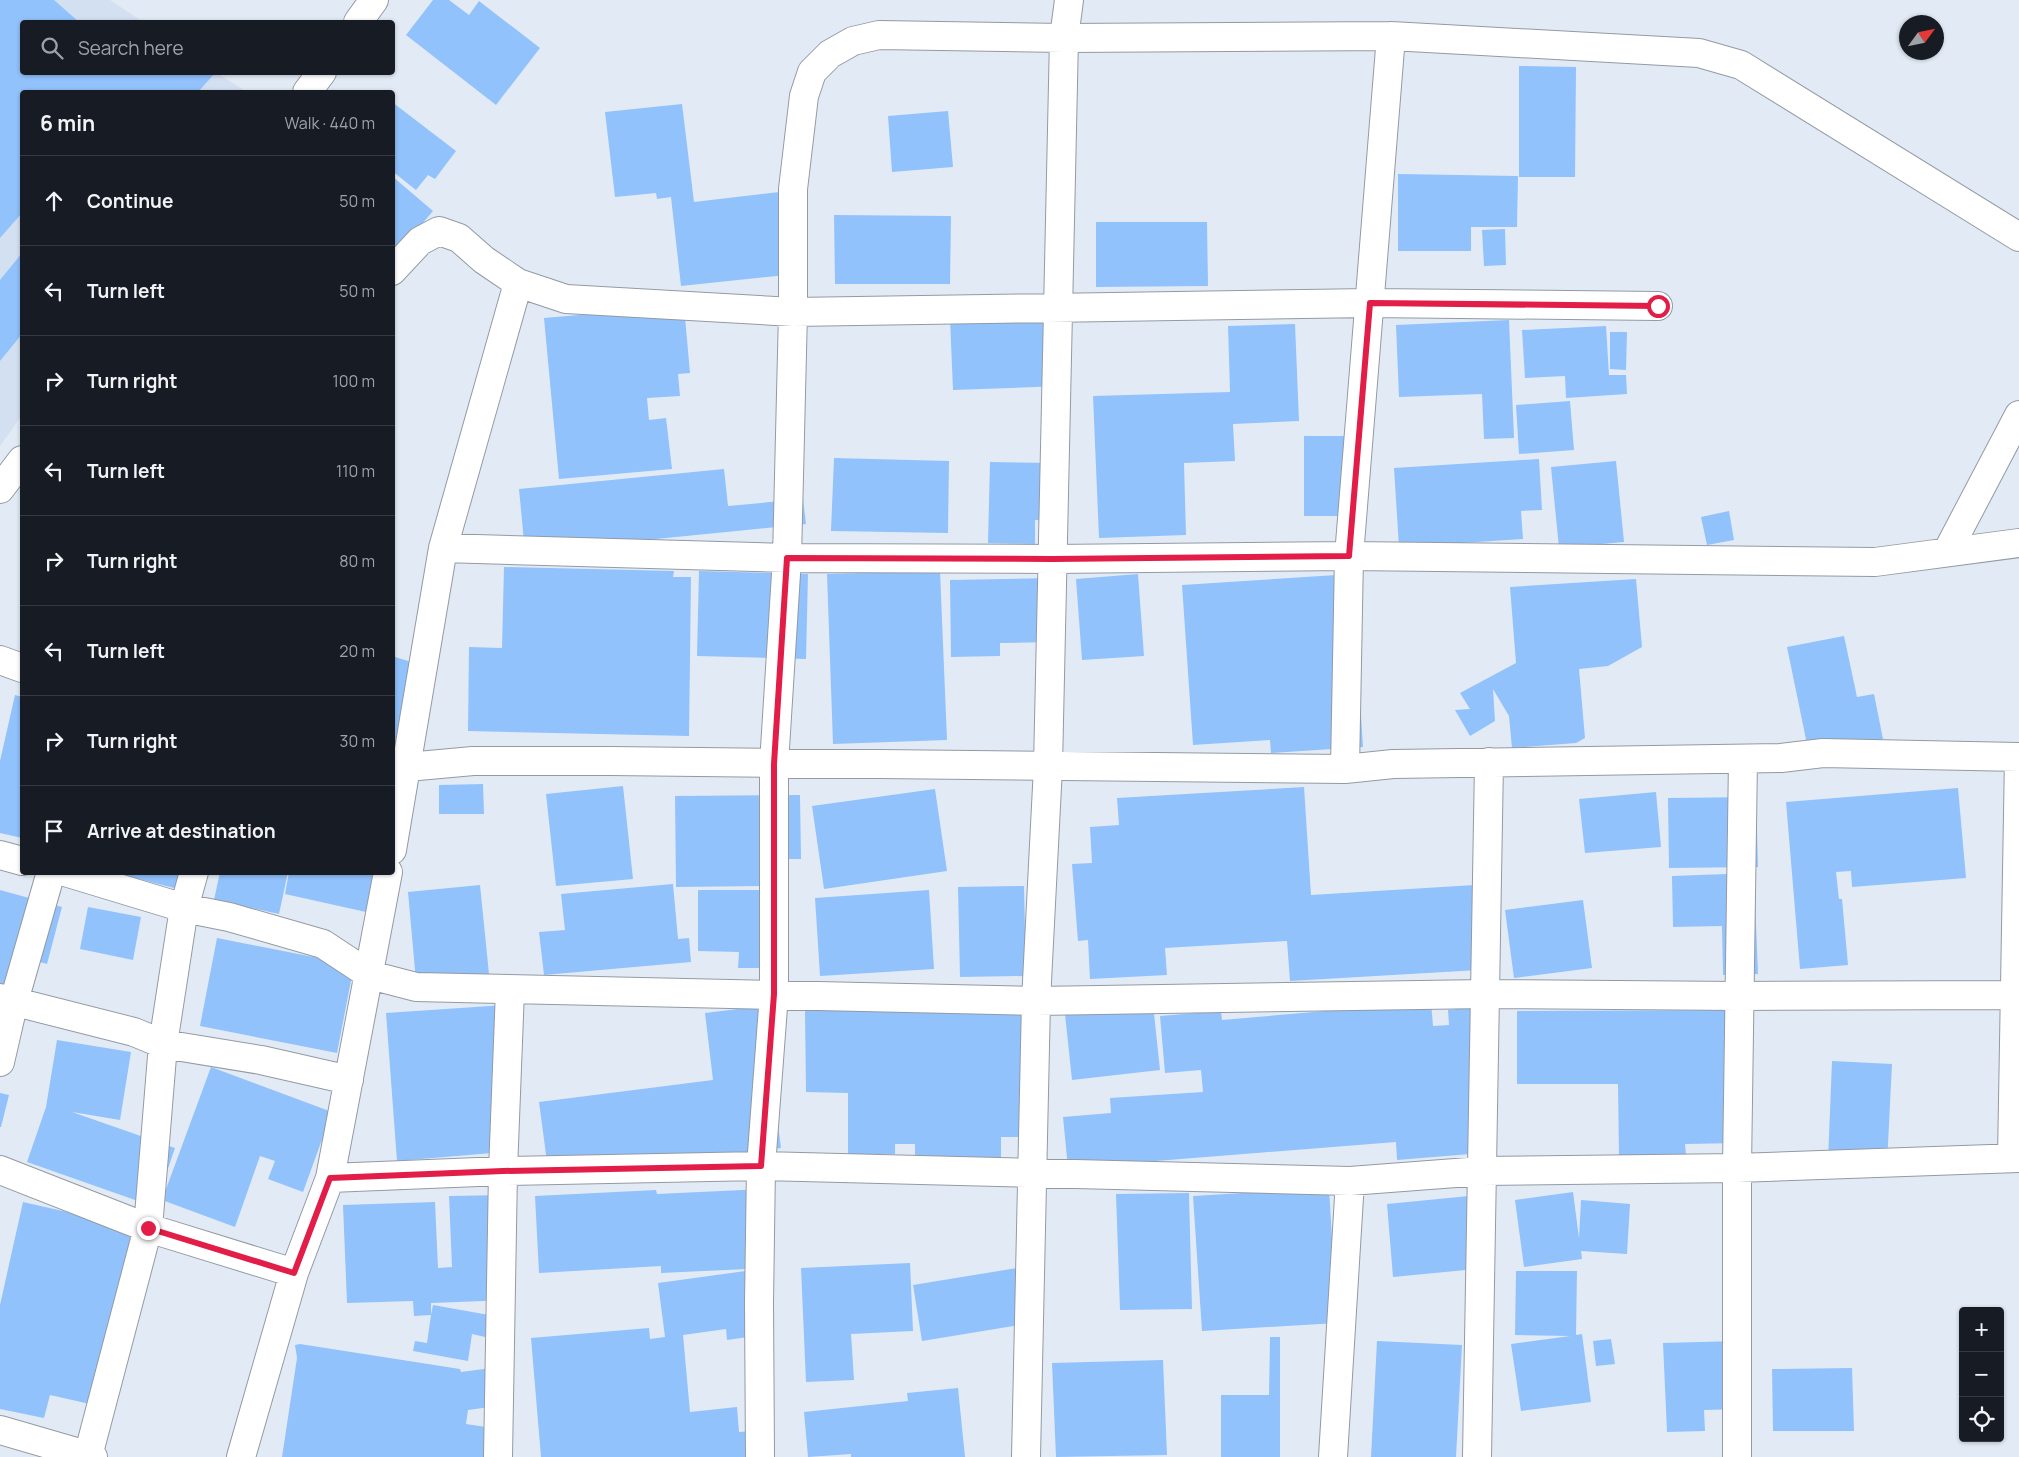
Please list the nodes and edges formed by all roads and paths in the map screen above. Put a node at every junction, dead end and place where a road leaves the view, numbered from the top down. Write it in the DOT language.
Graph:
graph roads {
  1 [pos="374,0"];
  2 [pos="1069,0"];
  3 [pos="359,20"];
  4 [pos="1392,36"];
  5 [pos="1064,38"];
  6 [pos="320,75"];
  7 [pos="308,90"];
  8 [pos="2019,237"];
  9 [pos="395,268"];
  10 [pos="518,283"];
  11 [pos="1370,303"];
  12 [pos="1658,306"];
  13 [pos="1059,307"];
  14 [pos="794,312"];
  15 [pos="2019,415"];
  16 [pos="20,463"];
  17 [pos="0,489"];
  18 [pos="2019,543"];
  19 [pos="443,548"];
  20 [pos="1947,552"];
  21 [pos="1349,556"];
  22 [pos="787,558"];
  23 [pos="1052,559"];
  24 [pos="0,660"];
  25 [pos="20,667"];
  26 [pos="2019,757"];
  27 [pos="1743,759"];
  28 [pos="1489,762"];
  29 [pos="774,764"];
  30 [pos="400,766"];
  31 [pos="1048,767"];
  32 [pos="1345,769"];
  33 [pos="395,818"];
  34 [pos="0,856"];
  35 [pos="20,861"];
  36 [pos="50,875"];
  37 [pos="75,875"];
  38 [pos="193,875"];
  39 [pos="387,875"];
  40 [pos="184,908"];
  41 [pos="370,975"];
  42 [pos="510,990"];
  43 [pos="774,994"];
  44 [pos="1486,994"];
  45 [pos="2014,995"];
  46 [pos="1739,996"];
  47 [pos="7,1000"];
  48 [pos="1036,1001"];
  49 [pos="163,1044"];
  50 [pos="0,1062"];
  51 [pos="349,1080"];
  52 [pos="2016,1158"];
  53 [pos="761,1166"];
  54 [pos="1737,1168"];
  55 [pos="0,1170"];
  56 [pos="503,1171"];
  57 [pos="1482,1171"];
  58 [pos="1034,1173"];
  59 [pos="330,1178"];
  60 [pos="1350,1182"];
  61 [pos="148,1228"];
  62 [pos="294,1273"];
  63 [pos="0,1430"];
  64 [pos="57,1453"];
  65 [pos="90,1456"];
  66 [pos="241,1457"];
  67 [pos="498,1457"];
  68 [pos="760,1457"];
  69 [pos="1026,1457"];
  70 [pos="1333,1457"];
  71 [pos="1476,1457"];
  72 [pos="1737,1457"];
  1 -- 3 [label="street"];
  2 -- 5 [label="street"];
  4 -- 5 [label="street"];
  4 -- 8 [label="street"];
  4 -- 11 [label="street"];
  5 -- 13 [label="street"];
  5 -- 14 [label="street"];
  6 -- 7 [label="street"];
  9 -- 10 [label="street"];
  10 -- 14 [label="street"];
  10 -- 19 [label="street"];
  11 -- 12 [label="street"];
  11 -- 13 [label="street"];
  11 -- 21 [label="street"];
  13 -- 14 [label="street"];
  13 -- 23 [label="street"];
  14 -- 22 [label="street"];
  15 -- 20 [label="street"];
  16 -- 17 [label="street"];
  18 -- 20 [label="street"];
  19 -- 22 [label="street"];
  19 -- 30 [label="street"];
  20 -- 21 [label="street"];
  21 -- 23 [label="street"];
  21 -- 32 [label="street"];
  22 -- 23 [label="street"];
  22 -- 29 [label="street"];
  23 -- 31 [label="street"];
  24 -- 25 [label="street"];
  26 -- 27 [label="street"];
  26 -- 45 [label="street"];
  27 -- 28 [label="street"];
  27 -- 46 [label="street"];
  28 -- 32 [label="street"];
  28 -- 44 [label="street"];
  29 -- 30 [label="street"];
  29 -- 31 [label="street"];
  29 -- 43 [label="street"];
  30 -- 33 [label="street"];
  31 -- 32 [label="street"];
  31 -- 48 [label="street"];
  34 -- 35 [label="street"];
  36 -- 47 [label="street"];
  37 -- 40 [label="street"];
  38 -- 40 [label="street"];
  39 -- 41 [label="street"];
  40 -- 41 [label="street"];
  40 -- 49 [label="street"];
  41 -- 42 [label="street"];
  41 -- 51 [label="street"];
  42 -- 43 [label="street"];
  42 -- 56 [label="street"];
  43 -- 48 [label="street"];
  43 -- 53 [label="street"];
  44 -- 46 [label="street"];
  44 -- 48 [label="street"];
  44 -- 57 [label="street"];
  45 -- 46 [label="street"];
  45 -- 52 [label="street"];
  46 -- 54 [label="street"];
  47 -- 49 [label="street"];
  47 -- 50 [label="street"];
  48 -- 58 [label="street"];
  49 -- 51 [label="street"];
  49 -- 61 [label="street"];
  51 -- 59 [label="street"];
  52 -- 54 [label="street"];
  53 -- 56 [label="street"];
  53 -- 58 [label="street"];
  53 -- 68 [label="street"];
  54 -- 57 [label="street"];
  54 -- 72 [label="street"];
  55 -- 61 [label="street"];
  56 -- 59 [label="street"];
  56 -- 67 [label="street"];
  57 -- 60 [label="street"];
  57 -- 71 [label="street"];
  58 -- 60 [label="street"];
  58 -- 69 [label="street"];
  59 -- 62 [label="street"];
  60 -- 70 [label="street"];
  61 -- 62 [label="street"];
  61 -- 65 [label="street"];
  62 -- 66 [label="street"];
  63 -- 64 [label="street"];
  64 -- 65 [label="street"];
}
